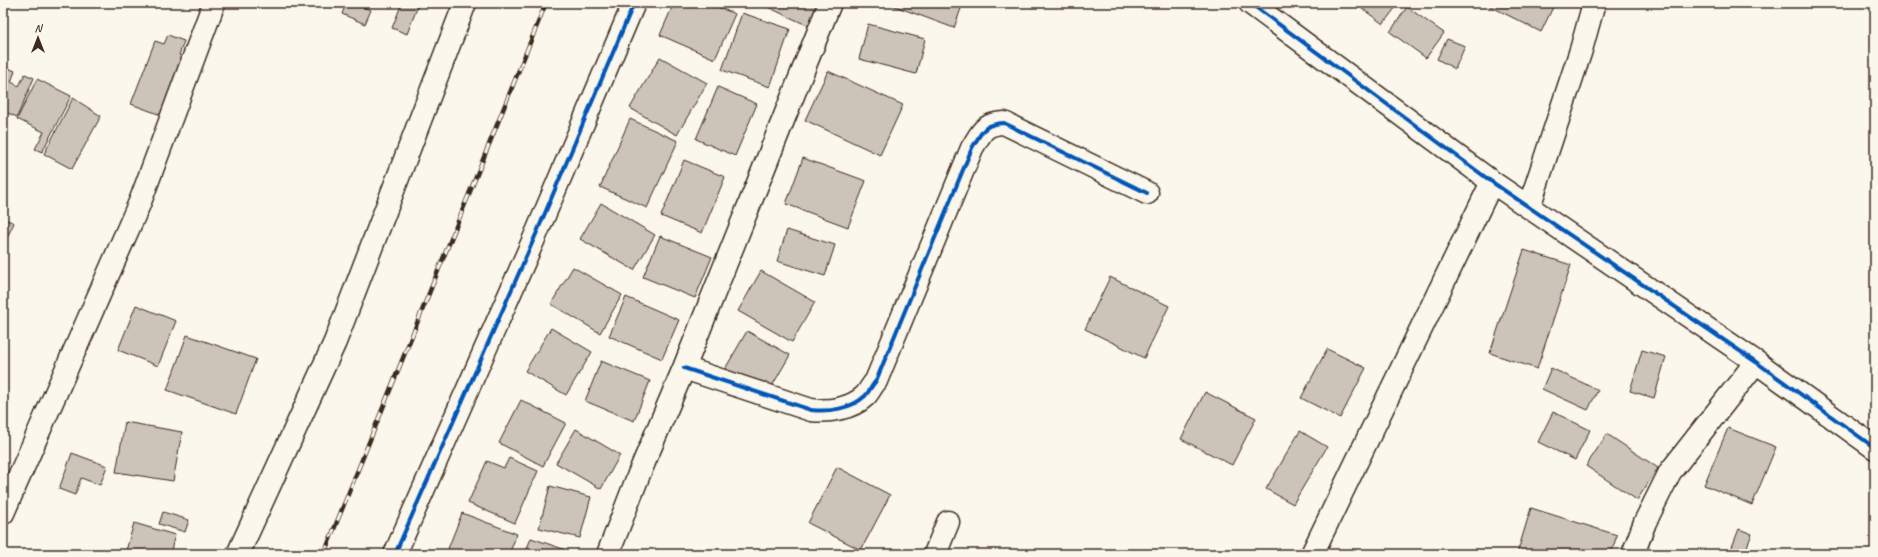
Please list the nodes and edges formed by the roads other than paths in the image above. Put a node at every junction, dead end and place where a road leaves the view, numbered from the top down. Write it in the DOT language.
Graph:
graph roads {
  1 [pos="214,3"];
  2 [pos="465,3"];
  3 [pos="634,3"];
  4 [pos="830,3"];
  5 [pos="1250,3"];
  6 [pos="1594,3"];
  7 [pos="1492,182"];
  8 [pos="1147,193"];
  9 [pos="1529,207"];
  10 [pos="1756,362"];
  11 [pos="684,368"];
  12 [pos="1875,448"];
  13 [pos="3,514"];
  14 [pos="948,522"];
  15 [pos="238,554"];
  16 [pos="395,554"];
  17 [pos="608,554"];
  18 [pos="935,554"];
  19 [pos="1312,554"];
  20 [pos="1633,554"];
  1 -- 13 [label="street"];
  2 -- 15 [label="street"];
  3 -- 16 [label="street"];
  4 -- 11 [label="street"];
  5 -- 7 [label="street"];
  6 -- 9 [label="street"];
  7 -- 9 [label="street"];
  7 -- 19 [label="street"];
  8 -- 11 [label="street"];
  9 -- 10 [label="street"];
  10 -- 12 [label="street"];
  10 -- 20 [label="street"];
  11 -- 17 [label="street"];
  14 -- 18 [label="street"];
}
